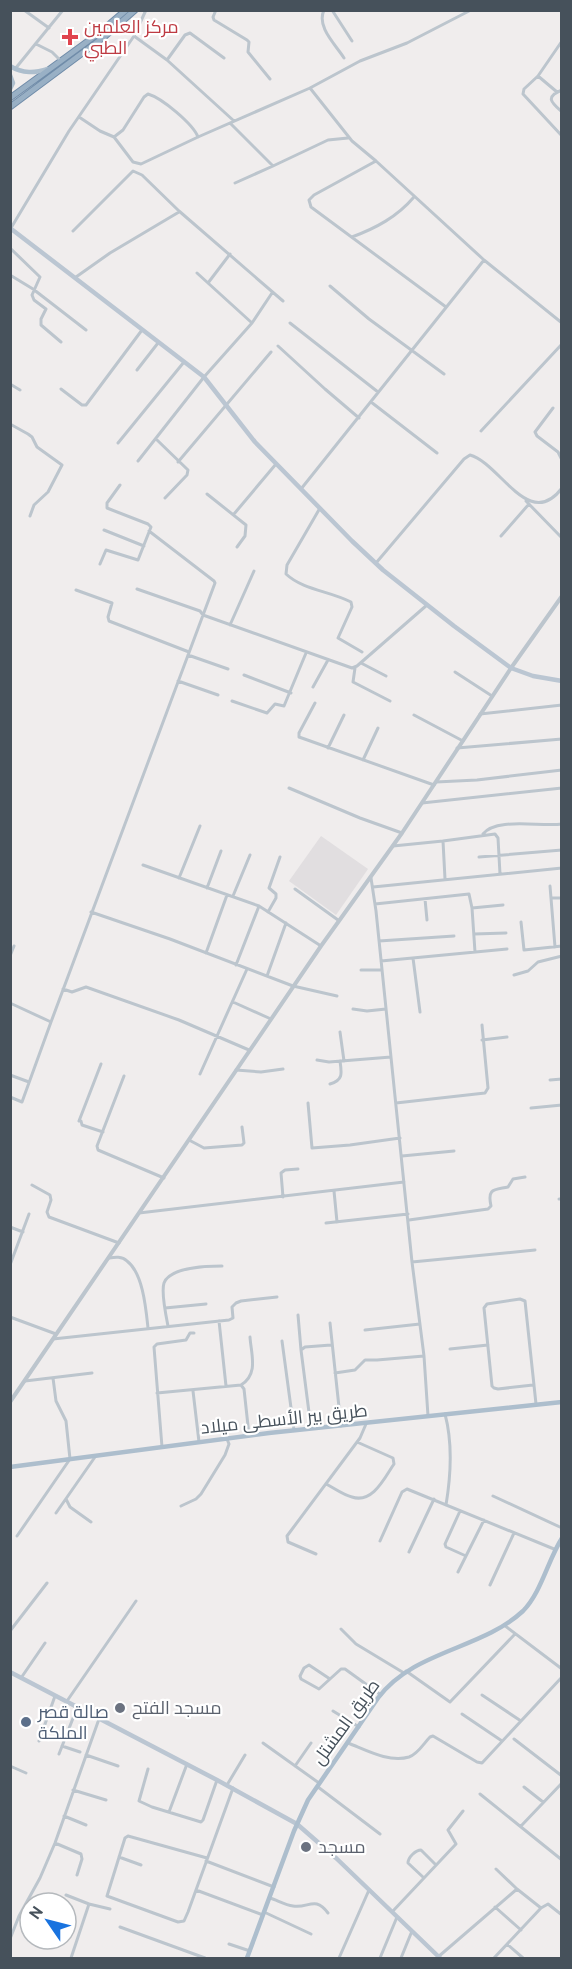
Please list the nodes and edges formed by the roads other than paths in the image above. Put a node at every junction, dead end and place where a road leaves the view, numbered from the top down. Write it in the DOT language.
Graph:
graph roads {
  1 [pos="24,10"];
  2 [pos="63,10"];
  3 [pos="126,10"];
  4 [pos="135,10"];
  5 [pos="147,10"];
  6 [pos="216,10"];
  7 [pos="324,10"];
  8 [pos="332,10"];
  9 [pos="471,10"];
  10 [pos="49,28"];
  11 [pos="134,36"];
  12 [pos="352,40"];
  13 [pos="561,41"];
  14 [pos="36,44"];
  15 [pos="224,57"];
  16 [pos="344,58"];
  17 [pos="167,60"];
  18 [pos="61,61"];
  19 [pos="52,67"];
  20 [pos="13,68"];
  21 [pos="10,75"];
  22 [pos="538,76"];
  23 [pos="270,79"];
  24 [pos="310,88"];
  25 [pos="10,89"];
  26 [pos="561,90"];
  27 [pos="557,92"];
  28 [pos="10,98"];
  29 [pos="10,106"];
  30 [pos="561,112"];
  31 [pos="79,117"];
  32 [pos="232,122"];
  33 [pos="561,136"];
  34 [pos="114,137"];
  35 [pos="198,137"];
  36 [pos="349,138"];
  37 [pos="376,161"];
  38 [pos="273,166"];
  39 [pos="235,183"];
  40 [pos="414,197"];
  41 [pos="179,212"];
  42 [pos="11,229"];
  43 [pos="73,231"];
  44 [pos="352,237"];
  45 [pos="10,248"];
  46 [pos="230,254"];
  47 [pos="484,260"];
  48 [pos="197,273"];
  49 [pos="10,275"];
  50 [pos="74,278"];
  51 [pos="208,283"];
  52 [pos="330,286"];
  53 [pos="33,289"];
  54 [pos="272,293"];
  55 [pos="283,301"];
  56 [pos="446,307"];
  57 [pos="252,323"];
  58 [pos="290,323"];
  59 [pos="561,323"];
  60 [pos="86,330"];
  61 [pos="142,330"];
  62 [pos="61,342"];
  63 [pos="159,342"];
  64 [pos="561,344"];
  65 [pos="278,346"];
  66 [pos="411,351"];
  67 [pos="272,352"];
  68 [pos="184,362"];
  69 [pos="137,370"];
  70 [pos="444,374"];
  71 [pos="204,377"];
  72 [pos="10,384"];
  73 [pos="61,389"];
  74 [pos="20,390"];
  75 [pos="379,392"];
  76 [pos="371,402"];
  77 [pos="225,404"];
  78 [pos="553,408"];
  79 [pos="359,418"];
  80 [pos="10,424"];
  81 [pos="481,431"];
  82 [pos="156,439"];
  83 [pos="118,443"];
  84 [pos="437,453"];
  85 [pos="561,460"];
  86 [pos="138,461"];
  87 [pos="178,462"];
  88 [pos="276,464"];
  89 [pos="120,484"];
  90 [pos="561,488"];
  91 [pos="301,489"];
  92 [pos="207,494"];
  93 [pos="165,498"];
  94 [pos="525,499"];
  95 [pos="529,504"];
  96 [pos="320,508"];
  97 [pos="234,514"];
  98 [pos="30,516"];
  99 [pos="104,530"];
  100 [pos="150,531"];
  101 [pos="501,536"];
  102 [pos="561,536"];
  103 [pos="144,546"];
  104 [pos="237,547"];
  105 [pos="376,563"];
  106 [pos="100,564"];
  107 [pos="254,571"];
  108 [pos="137,589"];
  109 [pos="76,590"];
  110 [pos="561,596"];
  111 [pos="427,605"];
  112 [pos="203,615"];
  113 [pos="230,625"];
  114 [pos="306,652"];
  115 [pos="362,652"];
  116 [pos="188,653"];
  117 [pos="328,660"];
  118 [pos="361,663"];
  119 [pos="355,668"];
  120 [pos="511,668"];
  121 [pos="228,669"];
  122 [pos="454,672"];
  123 [pos="244,675"];
  124 [pos="386,676"];
  125 [pos="178,681"];
  126 [pos="561,681"];
  127 [pos="313,687"];
  128 [pos="291,693"];
  129 [pos="218,695"];
  130 [pos="492,696"];
  131 [pos="232,701"];
  132 [pos="390,701"];
  133 [pos="315,703"];
  134 [pos="561,705"];
  135 [pos="414,714"];
  136 [pos="480,714"];
  137 [pos="344,715"];
  138 [pos="378,728"];
  139 [pos="561,739"];
  140 [pos="462,741"];
  141 [pos="328,748"];
  142 [pos="457,748"];
  143 [pos="363,760"];
  144 [pos="561,770"];
  145 [pos="435,783"];
  146 [pos="289,788"];
  147 [pos="561,788"];
  148 [pos="422,803"];
  149 [pos="561,824"];
  150 [pos="200,826"];
  151 [pos="402,833"];
  152 [pos="482,834"];
  153 [pos="443,841"];
  154 [pos="391,846"];
  155 [pos="561,850"];
  156 [pos="221,851"];
  157 [pos="250,855"];
  158 [pos="499,856"];
  159 [pos="280,857"];
  160 [pos="478,857"];
  161 [pos="143,865"];
  162 [pos="561,868"];
  163 [pos="500,874"];
  164 [pos="370,877"];
  165 [pos="179,878"];
  166 [pos="445,879"];
  167 [pos="550,886"];
  168 [pos="373,887"];
  169 [pos="207,888"];
  170 [pos="295,889"];
  171 [pos="228,895"];
  172 [pos="233,896"];
  173 [pos="551,898"];
  174 [pos="561,898"];
  175 [pos="424,899"];
  176 [pos="375,904"];
  177 [pos="503,905"];
  178 [pos="259,906"];
  179 [pos="472,908"];
  180 [pos="91,912"];
  181 [pos="268,912"];
  182 [pos="427,920"];
  183 [pos="338,921"];
  184 [pos="522,922"];
  185 [pos="286,923"];
  186 [pos="506,933"];
  187 [pos="474,934"];
  188 [pos="454,936"];
  189 [pos="379,941"];
  190 [pos="14,946"];
  191 [pos="321,946"];
  192 [pos="561,946"];
  193 [pos="555,947"];
  194 [pos="507,949"];
  195 [pos="475,952"];
  196 [pos="206,953"];
  197 [pos="10,956"];
  198 [pos="561,956"];
  199 [pos="413,958"];
  200 [pos="381,961"];
  201 [pos="236,965"];
  202 [pos="247,969"];
  203 [pos="382,969"];
  204 [pos="361,970"];
  205 [pos="514,975"];
  206 [pos="267,976"];
  207 [pos="293,986"];
  208 [pos="63,989"];
  209 [pos="337,996"];
  210 [pos="233,1002"];
  211 [pos="11,1004"];
  212 [pos="353,1009"];
  213 [pos="386,1009"];
  214 [pos="420,1012"];
  215 [pos="271,1019"];
  216 [pos="51,1022"];
  217 [pos="482,1025"];
  218 [pos="340,1032"];
  219 [pos="218,1037"];
  220 [pos="507,1037"];
  221 [pos="482,1040"];
  222 [pos="249,1050"];
  223 [pos="391,1057"];
  224 [pos="317,1060"];
  225 [pos="342,1061"];
  226 [pos="101,1064"];
  227 [pos="283,1069"];
  228 [pos="236,1070"];
  229 [pos="200,1074"];
  230 [pos="10,1075"];
  231 [pos="124,1076"];
  232 [pos="561,1079"];
  233 [pos="550,1080"];
  234 [pos="29,1082"];
  235 [pos="330,1084"];
  236 [pos="10,1097"];
  237 [pos="396,1102"];
  238 [pos="308,1103"];
  239 [pos="561,1105"];
  240 [pos="531,1108"];
  241 [pos="243,1126"];
  242 [pos="103,1132"];
  243 [pos="400,1138"];
  244 [pos="189,1140"];
  245 [pos="454,1151"];
  246 [pos="402,1156"];
  247 [pos="298,1169"];
  248 [pos="525,1176"];
  249 [pos="164,1178"];
  250 [pos="404,1182"];
  251 [pos="32,1185"];
  252 [pos="334,1191"];
  253 [pos="283,1197"];
  254 [pos="139,1213"];
  255 [pos="29,1214"];
  256 [pos="408,1214"];
  257 [pos="409,1220"];
  258 [pos="326,1222"];
  259 [pos="337,1222"];
  260 [pos="10,1227"];
  261 [pos="23,1232"];
  262 [pos="119,1243"];
  263 [pos="535,1250"];
  264 [pos="109,1258"];
  265 [pos="412,1262"];
  266 [pos="10,1265"];
  267 [pos="222,1266"];
  268 [pos="277,1297"];
  269 [pos="206,1304"];
  270 [pos="165,1308"];
  271 [pos="298,1315"];
  272 [pos="10,1317"];
  273 [pos="219,1321"];
  274 [pos="330,1323"];
  275 [pos="420,1324"];
  276 [pos="168,1326"];
  277 [pos="148,1329"];
  278 [pos="365,1330"];
  279 [pos="194,1333"];
  280 [pos="54,1336"];
  281 [pos="250,1336"];
  282 [pos="282,1341"];
  283 [pos="332,1345"];
  284 [pos="488,1346"];
  285 [pos="450,1349"];
  286 [pos="301,1350"];
  287 [pos="424,1356"];
  288 [pos="92,1373"];
  289 [pos="335,1373"];
  290 [pos="53,1378"];
  291 [pos="25,1381"];
  292 [pos="241,1385"];
  293 [pos="533,1385"];
  294 [pos="226,1386"];
  295 [pos="193,1390"];
  296 [pos="157,1394"];
  297 [pos="10,1402"];
  298 [pos="561,1402"];
  299 [pos="536,1404"];
  300 [pos="445,1414"];
  301 [pos="428,1416"];
  302 [pos="366,1424"];
  303 [pos="341,1426"];
  304 [pos="311,1428"];
  305 [pos="294,1430"];
  306 [pos="249,1436"];
  307 [pos="227,1439"];
  308 [pos="199,1442"];
  309 [pos="357,1442"];
  310 [pos="162,1447"];
  311 [pos="95,1456"];
  312 [pos="70,1459"];
  313 [pos="10,1467"];
  314 [pos="326,1484"];
  315 [pos="493,1496"];
  316 [pos="66,1499"];
  317 [pos="434,1499"];
  318 [pos="446,1504"];
  319 [pos="181,1506"];
  320 [pos="460,1511"];
  321 [pos="56,1513"];
  322 [pos="484,1520"];
  323 [pos="91,1522"];
  324 [pos="561,1528"];
  325 [pos="514,1533"];
  326 [pos="17,1536"];
  327 [pos="561,1538"];
  328 [pos="380,1541"];
  329 [pos="554,1549"];
  330 [pos="409,1552"];
  331 [pos="316,1554"];
  332 [pos="466,1556"];
  333 [pos="459,1572"];
  334 [pos="47,1583"];
  335 [pos="490,1585"];
  336 [pos="136,1601"];
  337 [pos="504,1625"];
  338 [pos="341,1629"];
  339 [pos="10,1631"];
  340 [pos="515,1634"];
  341 [pos="45,1643"];
  342 [pos="561,1669"];
  343 [pos="10,1672"];
  344 [pos="405,1672"];
  345 [pos="561,1677"];
  346 [pos="21,1678"];
  347 [pos="330,1679"];
  348 [pos="381,1695"];
  349 [pos="482,1695"];
  350 [pos="55,1696"];
  351 [pos="67,1702"];
  352 [pos="77,1707"];
  353 [pos="333,1712"];
  354 [pos="462,1714"];
  355 [pos="99,1719"];
  356 [pos="521,1721"];
  357 [pos="359,1727"];
  358 [pos="514,1739"];
  359 [pos="39,1741"];
  360 [pos="502,1741"];
  361 [pos="347,1742"];
  362 [pos="264,1743"];
  363 [pos="311,1743"];
  364 [pos="62,1746"];
  365 [pos="80,1752"];
  366 [pos="59,1755"];
  367 [pos="86,1755"];
  368 [pos="245,1755"];
  369 [pos="187,1764"];
  370 [pos="10,1766"];
  371 [pos="295,1766"];
  372 [pos="118,1767"];
  373 [pos="148,1769"];
  374 [pos="26,1773"];
  375 [pos="561,1776"];
  376 [pos="216,1780"];
  377 [pos="561,1783"];
  378 [pos="317,1784"];
  379 [pos="227,1785"];
  380 [pos="524,1787"];
  381 [pos="232,1788"];
  382 [pos="74,1790"];
  383 [pos="480,1794"];
  384 [pos="106,1800"];
  385 [pos="543,1802"];
  386 [pos="463,1811"];
  387 [pos="169,1812"];
  388 [pos="64,1816"];
  389 [pos="297,1824"];
  390 [pos="86,1825"];
  391 [pos="521,1826"];
  392 [pos="380,1834"];
  393 [pos="55,1843"];
  394 [pos="119,1857"];
  395 [pos="207,1860"];
  396 [pos="561,1860"];
  397 [pos="141,1865"];
  398 [pos="436,1865"];
  399 [pos="496,1869"];
  400 [pos="77,1875"];
  401 [pos="424,1878"];
  402 [pos="274,1887"];
  403 [pos="517,1889"];
  404 [pos="196,1890"];
  405 [pos="369,1890"];
  406 [pos="33,1891"];
  407 [pos="270,1898"];
  408 [pos="78,1900"];
  409 [pos="89,1904"];
  410 [pos="495,1908"];
  411 [pos="541,1908"];
  412 [pos="110,1909"];
  413 [pos="392,1912"];
  414 [pos="328,1913"];
  415 [pos="264,1914"];
  416 [pos="561,1915"];
  417 [pos="397,1917"];
  418 [pos="18,1919"];
  419 [pos="120,1927"];
  420 [pos="521,1930"];
  421 [pos="412,1931"];
  422 [pos="311,1934"];
  423 [pos="10,1939"];
  424 [pos="229,1944"];
  425 [pos="507,1944"];
  426 [pos="250,1951"];
  427 [pos="439,1958"];
  428 [pos="71,1959"];
  429 [pos="205,1959"];
  430 [pos="247,1959"];
  431 [pos="339,1959"];
  432 [pos="380,1959"];
  433 [pos="401,1959"];
  434 [pos="494,1959"];
  435 [pos="523,1959"];
  1 -- 10 [label="street"];
  2 -- 10 [label="street"];
  3 -- 18 [label="highway"];
  4 -- 29 [label="highway"];
  5 -- 11 [label="street"];
  6 -- 23 [label="street"];
  7 -- 16 [label="street"];
  8 -- 12 [label="street"];
  9 -- 24 [label="street"];
  10 -- 14 [label="street"];
  11 -- 17 [label="street"];
  11 -- 31 [label="street"];
  13 -- 22 [label="street"];
  14 -- 18 [label="street"];
  14 -- 20 [label="street"];
  15 -- 17 [label="street"];
  17 -- 32 [label="street"];
  18 -- 19 [label="highway"];
  19 -- 20 [label="main road"];
  19 -- 28 [label="highway"];
  21 -- 25 [label="main road"];
  22 -- 27 [label="street"];
  22 -- 33 [label="street"];
  24 -- 32 [label="street"];
  24 -- 36 [label="street"];
  26 -- 27 [label="street"];
  27 -- 30 [label="street"];
  31 -- 34 [label="street"];
  31 -- 42 [label="street"];
  32 -- 35 [label="street"];
  32 -- 38 [label="street"];
  34 -- 35 [label="street"];
  34 -- 35 [label="street"];
  36 -- 37 [label="street"];
  36 -- 38 [label="street"];
  37 -- 40 [label="street"];
  37 -- 44 [label="street"];
  38 -- 39 [label="street"];
  40 -- 44 [label="street"];
  40 -- 47 [label="street"];
  41 -- 43 [label="street"];
  41 -- 46 [label="street"];
  41 -- 50 [label="street"];
  42 -- 50 [label="main road"];
  44 -- 56 [label="street"];
  45 -- 53 [label="street"];
  46 -- 51 [label="street"];
  46 -- 54 [label="street"];
  47 -- 56 [label="street"];
  47 -- 59 [label="street"];
  48 -- 51 [label="street"];
  49 -- 53 [label="street"];
  50 -- 61 [label="main road"];
  51 -- 57 [label="street"];
  52 -- 66 [label="street"];
  53 -- 60 [label="street"];
  53 -- 62 [label="street"];
  54 -- 55 [label="street"];
  54 -- 57 [label="street"];
  56 -- 66 [label="street"];
  57 -- 71 [label="street"];
  58 -- 75 [label="street"];
  61 -- 63 [label="main road"];
  61 -- 73 [label="street"];
  63 -- 68 [label="main road"];
  63 -- 69 [label="street"];
  64 -- 81 [label="street"];
  65 -- 79 [label="street"];
  66 -- 70 [label="street"];
  66 -- 75 [label="street"];
  67 -- 77 [label="street"];
  68 -- 71 [label="main road"];
  68 -- 83 [label="street"];
  71 -- 77 [label="main road"];
  71 -- 82 [label="street"];
  72 -- 74 [label="street"];
  75 -- 76 [label="street"];
  76 -- 79 [label="street"];
  76 -- 84 [label="street"];
  77 -- 87 [label="street"];
  77 -- 88 [label="main road"];
  78 -- 85 [label="street"];
  79 -- 91 [label="street"];
  80 -- 98 [label="street"];
  82 -- 86 [label="street"];
  82 -- 87 [label="street"];
  87 -- 93 [label="street"];
  88 -- 91 [label="main road"];
  88 -- 97 [label="street"];
  89 -- 100 [label="street"];
  90 -- 94 [label="street"];
  91 -- 96 [label="main road"];
  92 -- 97 [label="street"];
  94 -- 95 [label="street"];
  94 -- 105 [label="street"];
  95 -- 101 [label="street"];
  95 -- 102 [label="street"];
  96 -- 105 [label="main road"];
  96 -- 115 [label="street"];
  97 -- 104 [label="street"];
  99 -- 103 [label="street"];
  100 -- 103 [label="street"];
  100 -- 112 [label="street"];
  103 -- 106 [label="street"];
  105 -- 111 [label="main road"];
  107 -- 113 [label="street"];
  108 -- 112 [label="street"];
  109 -- 116 [label="street"];
  110 -- 120 [label="street"];
  111 -- 118 [label="street"];
  111 -- 120 [label="main road"];
  112 -- 113 [label="street"];
  112 -- 116 [label="street"];
  113 -- 114 [label="street"];
  114 -- 117 [label="street"];
  114 -- 128 [label="street"];
  116 -- 121 [label="street"];
  116 -- 125 [label="street"];
  117 -- 119 [label="street"];
  117 -- 127 [label="street"];
  118 -- 119 [label="street"];
  118 -- 124 [label="street"];
  119 -- 132 [label="street"];
  120 -- 126 [label="main road"];
  120 -- 130 [label="street"];
  122 -- 130 [label="street"];
  123 -- 128 [label="street"];
  125 -- 129 [label="street"];
  125 -- 180 [label="street"];
  128 -- 131 [label="street"];
  130 -- 136 [label="street"];
  133 -- 141 [label="street"];
  134 -- 136 [label="street"];
  135 -- 140 [label="street"];
  136 -- 140 [label="street"];
  137 -- 141 [label="street"];
  138 -- 143 [label="street"];
  139 -- 142 [label="street"];
  140 -- 142 [label="street"];
  141 -- 143 [label="street"];
  142 -- 145 [label="street"];
  143 -- 145 [label="street"];
  144 -- 145 [label="street"];
  145 -- 148 [label="street"];
  146 -- 151 [label="street"];
  147 -- 148 [label="street"];
  148 -- 151 [label="street"];
  149 -- 152 [label="street"];
  150 -- 165 [label="street"];
  151 -- 154 [label="street"];
  152 -- 153 [label="street"];
  152 -- 158 [label="street"];
  153 -- 154 [label="street"];
  153 -- 166 [label="street"];
  154 -- 164 [label="street"];
  155 -- 158 [label="street"];
  156 -- 169 [label="street"];
  157 -- 172 [label="street"];
  158 -- 160 [label="street"];
  158 -- 163 [label="street"];
  159 -- 181 [label="street"];
  161 -- 165 [label="street"];
  162 -- 163 [label="street"];
  163 -- 166 [label="street"];
  164 -- 168 [label="street"];
  164 -- 183 [label="street"];
  165 -- 169 [label="street"];
  166 -- 168 [label="street"];
  167 -- 173 [label="street"];
  168 -- 176 [label="street"];
  169 -- 171 [label="street"];
  170 -- 183 [label="street"];
  171 -- 172 [label="street"];
  171 -- 196 [label="street"];
  172 -- 178 [label="street"];
  173 -- 174 [label="street"];
  173 -- 193 [label="street"];
  175 -- 176 [label="street"];
  175 -- 179 [label="street"];
  175 -- 182 [label="street"];
  176 -- 189 [label="street"];
  177 -- 179 [label="street"];
  178 -- 181 [label="street"];
  178 -- 201 [label="street"];
  179 -- 187 [label="street"];
  180 -- 196 [label="street"];
  180 -- 208 [label="street"];
  181 -- 185 [label="street"];
  183 -- 191 [label="street"];
  184 -- 193 [label="street"];
  185 -- 191 [label="street"];
  185 -- 206 [label="street"];
  186 -- 187 [label="street"];
  187 -- 195 [label="street"];
  188 -- 189 [label="street"];
  189 -- 200 [label="street"];
  190 -- 197 [label="street"];
  191 -- 207 [label="street"];
  192 -- 193 [label="street"];
  194 -- 195 [label="street"];
  195 -- 199 [label="street"];
  196 -- 201 [label="street"];
  198 -- 205 [label="street"];
  199 -- 200 [label="street"];
  199 -- 214 [label="street"];
  200 -- 203 [label="street"];
  201 -- 202 [label="street"];
  202 -- 206 [label="street"];
  202 -- 210 [label="street"];
  203 -- 204 [label="street"];
  203 -- 213 [label="street"];
  206 -- 207 [label="street"];
  207 -- 209 [label="street"];
  207 -- 215 [label="street"];
  208 -- 216 [label="street"];
  208 -- 219 [label="street"];
  210 -- 215 [label="street"];
  210 -- 219 [label="street"];
  211 -- 216 [label="street"];
  212 -- 213 [label="street"];
  213 -- 223 [label="street"];
  215 -- 222 [label="street"];
  216 -- 234 [label="street"];
  217 -- 221 [label="street"];
  218 -- 225 [label="street"];
  219 -- 222 [label="street"];
  219 -- 229 [label="street"];
  220 -- 221 [label="street"];
  221 -- 237 [label="street"];
  222 -- 228 [label="street"];
  223 -- 225 [label="street"];
  223 -- 237 [label="street"];
  224 -- 225 [label="street"];
  225 -- 235 [label="street"];
  226 -- 242 [label="street"];
  227 -- 228 [label="street"];
  228 -- 244 [label="street"];
  230 -- 234 [label="street"];
  231 -- 242 [label="street"];
  232 -- 233 [label="street"];
  234 -- 236 [label="street"];
  237 -- 243 [label="street"];
  238 -- 243 [label="street"];
  239 -- 240 [label="street"];
  241 -- 244 [label="street"];
  242 -- 249 [label="street"];
  243 -- 246 [label="street"];
  244 -- 249 [label="street"];
  245 -- 246 [label="street"];
  246 -- 250 [label="street"];
  247 -- 253 [label="street"];
  248 -- 257 [label="street"];
  249 -- 254 [label="street"];
  250 -- 252 [label="street"];
  250 -- 256 [label="street"];
  251 -- 262 [label="street"];
  252 -- 253 [label="street"];
  252 -- 259 [label="street"];
  253 -- 254 [label="street"];
  254 -- 262 [label="street"];
  255 -- 261 [label="street"];
  256 -- 257 [label="street"];
  256 -- 259 [label="street"];
  257 -- 265 [label="street"];
  258 -- 259 [label="street"];
  260 -- 261 [label="street"];
  261 -- 266 [label="street"];
  262 -- 264 [label="street"];
  263 -- 265 [label="street"];
  264 -- 277 [label="street"];
  264 -- 280 [label="street"];
  265 -- 275 [label="street"];
  267 -- 270 [label="street"];
  268 -- 273 [label="street"];
  269 -- 270 [label="street"];
  270 -- 276 [label="street"];
  271 -- 286 [label="street"];
  272 -- 280 [label="street"];
  273 -- 276 [label="street"];
  273 -- 294 [label="street"];
  274 -- 283 [label="street"];
  275 -- 278 [label="street"];
  275 -- 287 [label="street"];
  276 -- 277 [label="street"];
  277 -- 280 [label="street"];
  279 -- 296 [label="street"];
  280 -- 291 [label="street"];
  281 -- 292 [label="street"];
  282 -- 305 [label="street"];
  283 -- 286 [label="street"];
  283 -- 289 [label="street"];
  284 -- 285 [label="street"];
  284 -- 293 [label="street"];
  284 -- 293 [label="street"];
  286 -- 304 [label="street"];
  287 -- 289 [label="street"];
  287 -- 301 [label="street"];
  288 -- 290 [label="street"];
  289 -- 303 [label="street"];
  290 -- 291 [label="street"];
  290 -- 312 [label="street"];
  291 -- 297 [label="street"];
  292 -- 294 [label="street"];
  292 -- 306 [label="street"];
  293 -- 299 [label="street"];
  294 -- 295 [label="street"];
  295 -- 296 [label="street"];
  295 -- 308 [label="street"];
  296 -- 310 [label="street"];
  298 -- 299 [label="main road, طريق بير الأسطى ميلاد"];
  299 -- 300 [label="main road, طريق بير الأسطى ميلاد"];
  300 -- 301 [label="main road, طريق بير الأسطى ميلاد"];
  300 -- 318 [label="street"];
  301 -- 302 [label="main road, طريق بير الأسطى ميلاد"];
  302 -- 303 [label="main road, طريق بير الأسطى ميلاد"];
  302 -- 309 [label="street"];
  303 -- 304 [label="main road, طريق بير الأسطى ميلاد"];
  304 -- 305 [label="main road, طريق بير الأسطى ميلاد"];
  305 -- 306 [label="main road, طريق بير الأسطى ميلاد"];
  306 -- 307 [label="main road, طريق بير الأسطى ميلاد"];
  307 -- 308 [label="main road, طريق بير الأسطى ميلاد"];
  307 -- 319 [label="street"];
  308 -- 310 [label="main road, طريق بير الأسطى ميلاد"];
  309 -- 314 [label="street"];
  309 -- 314 [label="street"];
  310 -- 311 [label="main road, طريق بير الأسطى ميلاد"];
  311 -- 312 [label="main road, طريق بير الأسطى ميلاد"];
  311 -- 316 [label="street"];
  312 -- 313 [label="main road, طريق بير الأسطى ميلاد"];
  312 -- 326 [label="street"];
  314 -- 331 [label="street"];
  315 -- 324 [label="street"];
  316 -- 321 [label="street"];
  316 -- 323 [label="street"];
  317 -- 318 [label="street"];
  317 -- 328 [label="street"];
  317 -- 330 [label="street"];
  318 -- 320 [label="street"];
  320 -- 322 [label="street"];
  320 -- 332 [label="street"];
  322 -- 325 [label="street"];
  322 -- 332 [label="street"];
  325 -- 329 [label="street"];
  325 -- 335 [label="street"];
  327 -- 329 [label="main road, طريق المشتل"];
  329 -- 337 [label="main road, طريق المشتل"];
  332 -- 333 [label="street"];
  334 -- 339 [label="street"];
  336 -- 351 [label="street"];
  337 -- 340 [label="street"];
  337 -- 344 [label="main road, طريق المشتل"];
  338 -- 344 [label="street"];
  340 -- 342 [label="street"];
  340 -- 344 [label="street"];
  341 -- 346 [label="street"];
  343 -- 346 [label="main road"];
  344 -- 348 [label="main road, طريق المشتل"];
  345 -- 356 [label="street"];
  346 -- 350 [label="main road"];
  347 -- 347 [label="street"];
  347 -- 348 [label="street"];
  348 -- 357 [label="main road, طريق المشتل"];
  349 -- 356 [label="street"];
  350 -- 351 [label="main road"];
  350 -- 359 [label="street"];
  351 -- 352 [label="main road"];
  352 -- 355 [label="main road"];
  352 -- 364 [label="street"];
  353 -- 357 [label="street"];
  354 -- 360 [label="street"];
  355 -- 367 [label="street"];
  355 -- 369 [label="main road"];
  356 -- 360 [label="street"];
  357 -- 361 [label="main road, طريق المشتل"];
  358 -- 375 [label="street"];
  360 -- 361 [label="street"];
  361 -- 378 [label="main road, طريق المشتل"];
  362 -- 371 [label="street"];
  363 -- 371 [label="street"];
  364 -- 365 [label="street"];
  364 -- 366 [label="street"];
  367 -- 372 [label="street"];
  367 -- 382 [label="street"];
  368 -- 379 [label="street"];
  369 -- 376 [label="main road"];
  369 -- 387 [label="street"];
  370 -- 374 [label="street"];
  371 -- 378 [label="street"];
  373 -- 387 [label="street"];
  376 -- 379 [label="main road"];
  376 -- 387 [label="street"];
  377 -- 385 [label="street"];
  378 -- 389 [label="main road, طريق المشتل"];
  378 -- 392 [label="street"];
  379 -- 381 [label="main road"];
  380 -- 385 [label="street"];
  381 -- 389 [label="main road"];
  381 -- 395 [label="street"];
  382 -- 384 [label="street"];
  382 -- 388 [label="street"];
  383 -- 391 [label="street"];
  385 -- 391 [label="street"];
  386 -- 398 [label="street"];
  388 -- 390 [label="street"];
  388 -- 393 [label="street"];
  389 -- 402 [label="main road, طريق المشتل"];
  389 -- 405 [label="main road"];
  391 -- 396 [label="street"];
  393 -- 400 [label="street"];
  393 -- 406 [label="street"];
  394 -- 395 [label="street"];
  394 -- 397 [label="street"];
  394 -- 404 [label="street"];
  395 -- 402 [label="street"];
  395 -- 404 [label="street"];
  398 -- 401 [label="street"];
  398 -- 401 [label="street"];
  399 -- 403 [label="street"];
  401 -- 413 [label="street"];
  402 -- 407 [label="main road, طريق المشتل"];
  403 -- 410 [label="street"];
  403 -- 411 [label="street"];
  404 -- 415 [label="street"];
  405 -- 413 [label="main road"];
  405 -- 431 [label="street"];
  407 -- 414 [label="street"];
  407 -- 415 [label="main road, طريق المشتل"];
  408 -- 409 [label="street"];
  409 -- 412 [label="street"];
  409 -- 428 [label="street"];
  410 -- 420 [label="street"];
  410 -- 427 [label="street"];
  411 -- 416 [label="street"];
  411 -- 420 [label="street"];
  413 -- 417 [label="main road"];
  415 -- 422 [label="street"];
  415 -- 426 [label="main road, طريق المشتل"];
  417 -- 421 [label="main road"];
  417 -- 432 [label="street"];
  418 -- 423 [label="street"];
  419 -- 429 [label="street"];
  420 -- 425 [label="street"];
  421 -- 427 [label="main road"];
  421 -- 433 [label="street"];
  424 -- 426 [label="street"];
  425 -- 434 [label="street"];
  425 -- 435 [label="street"];
  426 -- 430 [label="main road, طريق المشتل"];
}
